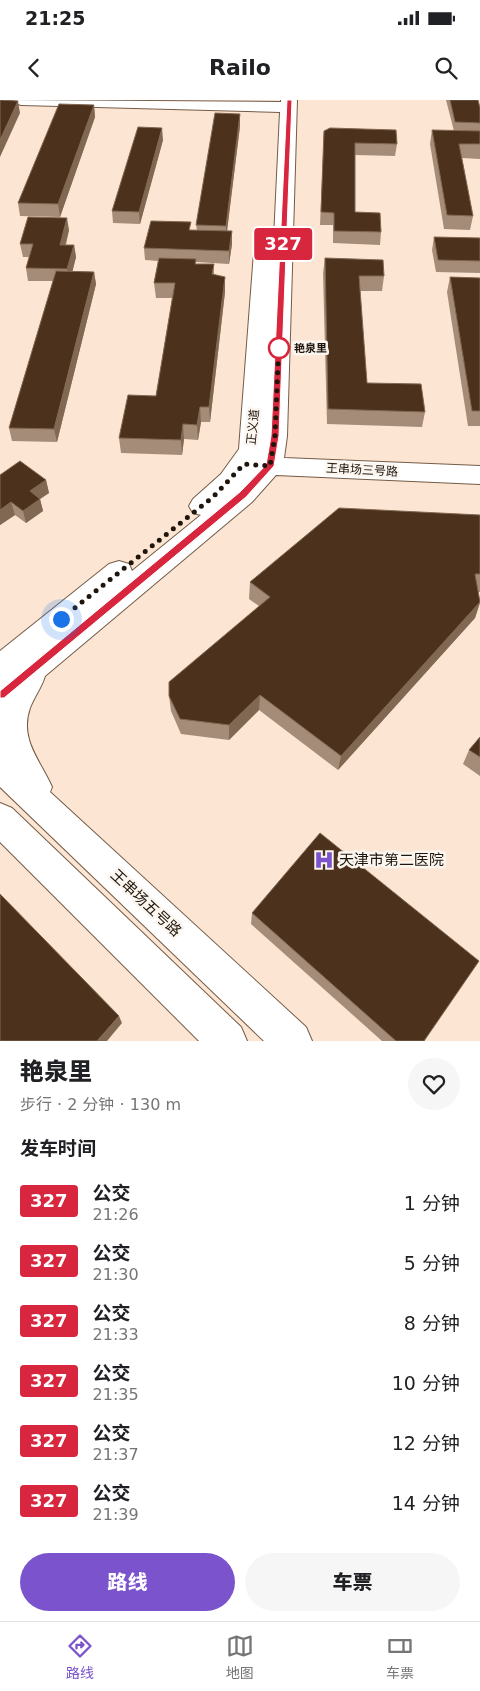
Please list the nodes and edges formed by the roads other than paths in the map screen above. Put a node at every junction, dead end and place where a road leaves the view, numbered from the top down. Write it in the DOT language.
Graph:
graph roads {
  1 [pos="21,100"];
  2 [pos="281,104"];
  3 [pos="244,464"];
  4 [pos="270,466"];
  5 [pos="480,475"];
  6 [pos="0,668"];
  7 [pos="0,674"];
  8 [pos="0,694"];
  9 [pos="0,766"];
  10 [pos="13,801"];
  11 [pos="227,1041"];
  12 [pos="292,1041"];
  1 -- 2 [label="street"];
  2 -- 3 [label="street, 正义道"];
  2 -- 4 [label="street, 正义道"];
  3 -- 4 [label="street, 王串场三号路"];
  3 -- 6 [label="street, 正义道"];
  4 -- 5 [label="street, 王串场三号路"];
  4 -- 8 [label="street"];
  7 -- 10 [label="street"];
  9 -- 12 [label="street, 王串场五号路"];
  10 -- 11 [label="street"];
}
